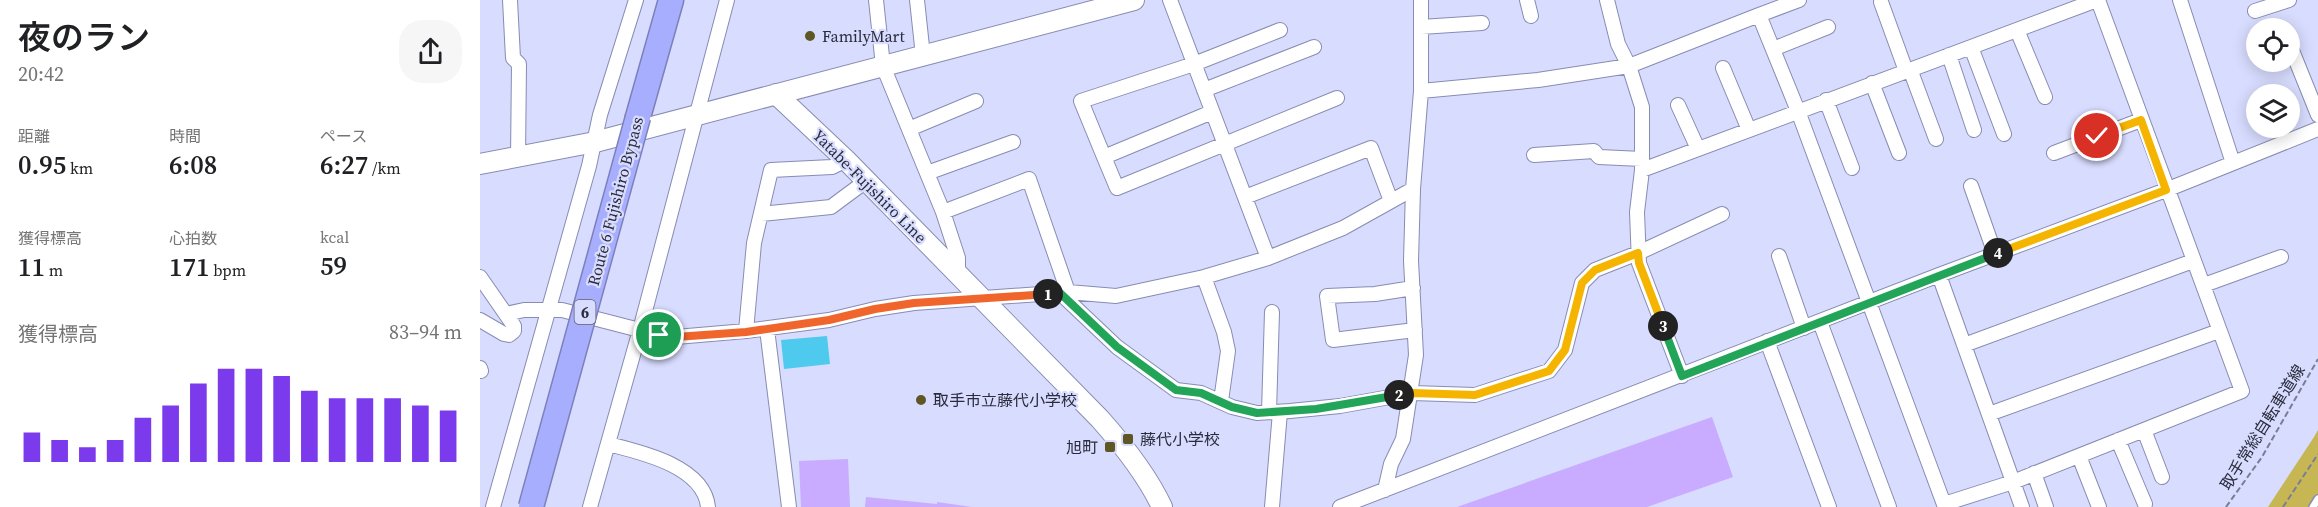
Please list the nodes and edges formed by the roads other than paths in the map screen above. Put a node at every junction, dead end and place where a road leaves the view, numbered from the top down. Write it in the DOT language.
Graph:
graph roads {
  1 [pos="510,0"];
  2 [pos="636,0"];
  3 [pos="671,0"];
  4 [pos="728,0"];
  5 [pos="876,0"];
  6 [pos="917,0"];
  7 [pos="1134,0"];
  8 [pos="1170,0"];
  9 [pos="1420,0"];
  10 [pos="1527,0"];
  11 [pos="1607,0"];
  12 [pos="1799,0"];
  13 [pos="2098,0"];
  14 [pos="2180,0"];
  15 [pos="2289,0"];
  16 [pos="1881,2"];
  17 [pos="2262,6"];
  18 [pos="1759,15"];
  19 [pos="1531,16"];
  20 [pos="1482,22"];
  21 [pos="1421,27"];
  22 [pos="1828,27"];
  23 [pos="1280,30"];
  24 [pos="2017,30"];
  25 [pos="1314,47"];
  26 [pos="1971,47"];
  27 [pos="1773,49"];
  28 [pos="1949,55"];
  29 [pos="923,56"];
  30 [pos="1194,64"];
  31 [pos="883,66"];
  32 [pos="1629,66"];
  33 [pos="1723,68"];
  34 [pos="1908,70"];
  35 [pos="2300,70"];
  36 [pos="1872,83"];
  37 [pos="1204,90"];
  38 [pos="1421,91"];
  39 [pos="777,94"];
  40 [pos="2045,97"];
  41 [pos="1337,98"];
  42 [pos="1826,100"];
  43 [pos="976,101"];
  44 [pos="1678,105"];
  45 [pos="1798,111"];
  46 [pos="1212,112"];
  47 [pos="696,115"];
  48 [pos="2318,115"];
  49 [pos="2141,120"];
  50 [pos="909,129"];
  51 [pos="1749,129"];
  52 [pos="2318,129"];
  53 [pos="1974,130"];
  54 [pos="2004,134"];
  55 [pos="1936,139"];
  56 [pos="1013,141"];
  57 [pos="595,142"];
  58 [pos="1225,145"];
  59 [pos="1698,149"];
  60 [pos="1899,153"];
  61 [pos="2054,153"];
  62 [pos="1534,155"];
  63 [pos="1104,157"];
  64 [pos="518,158"];
  65 [pos="846,160"];
  66 [pos="2233,163"];
  67 [pos="480,164"];
  68 [pos="1642,165"];
  69 [pos="1852,168"];
  70 [pos="927,173"];
  71 [pos="866,182"];
  72 [pos="1971,186"];
  73 [pos="1413,189"];
  74 [pos="2166,190"];
  75 [pos="1245,198"];
  76 [pos="1391,201"];
  77 [pos="943,212"];
  78 [pos="761,214"];
  79 [pos="1722,214"];
  80 [pos="1638,253"];
  81 [pos="1995,254"];
  82 [pos="1779,256"];
  83 [pos="2281,257"];
  84 [pos="1268,258"];
  85 [pos="2193,261"];
  86 [pos="958,274"];
  87 [pos="1939,275"];
  88 [pos="480,277"];
  89 [pos="1204,277"];
  90 [pos="2204,285"];
  91 [pos="1413,288"];
  92 [pos="1064,292"];
  93 [pos="983,300"];
  94 [pos="1868,304"];
  95 [pos="548,310"];
  96 [pos="1272,312"];
  97 [pos="506,314"];
  98 [pos="480,320"];
  99 [pos="1820,322"];
  100 [pos="1804,328"];
  101 [pos="767,329"];
  102 [pos="640,330"];
  103 [pos="1415,330"];
  104 [pos="2219,331"];
  105 [pos="746,332"];
  106 [pos="1767,341"];
  107 [pos="1964,345"];
  108 [pos="1682,376"];
  109 [pos="1412,393"];
  110 [pos="1221,400"];
  111 [pos="1274,412"];
  112 [pos="1989,414"];
  113 [pos="2144,430"];
  114 [pos="2118,440"];
  115 [pos="608,444"];
  116 [pos="2079,456"];
  117 [pos="2034,473"];
  118 [pos="2162,477"];
  119 [pos="2013,482"];
  120 [pos="1385,490"];
  121 [pos="2318,499"];
  122 [pos="2145,504"];
  123 [pos="1944,506"];
  124 [pos="493,507"];
  125 [pos="531,507"];
  126 [pos="590,507"];
  127 [pos="708,507"];
  128 [pos="789,507"];
  129 [pos="1162,507"];
  130 [pos="1272,507"];
  131 [pos="1340,507"];
  132 [pos="1829,507"];
  133 [pos="1889,507"];
  134 [pos="2022,507"];
  135 [pos="2046,507"];
  136 [pos="2099,507"];
  137 [pos="2313,507"];
  1 -- 64 [label="street"];
  2 -- 57 [label="street"];
  3 -- 125 [label="highway, Route 6 Fujishiro Bypass / 6, bridge"];
  4 -- 47 [label="street"];
  5 -- 31 [label="street"];
  6 -- 29 [label="street"];
  7 -- 29 [label="main road"];
  8 -- 30 [label="street"];
  9 -- 21 [label="street"];
  10 -- 19 [label="street"];
  11 -- 32 [label="street"];
  12 -- 18 [label="street"];
  13 -- 24 [label="street"];
  13 -- 49 [label="street"];
  14 -- 66 [label="street"];
  15 -- 17 [label="street"];
  16 -- 34 [label="street"];
  18 -- 27 [label="street"];
  18 -- 32 [label="street"];
  20 -- 21 [label="street"];
  21 -- 38 [label="street"];
  22 -- 27 [label="street"];
  23 -- 30 [label="street"];
  24 -- 26 [label="street"];
  24 -- 40 [label="street"];
  25 -- 37 [label="street"];
  26 -- 28 [label="street"];
  26 -- 54 [label="street"];
  27 -- 45 [label="street"];
  28 -- 34 [label="street"];
  28 -- 53 [label="street"];
  29 -- 31 [label="main road"];
  30 -- 37 [label="street"];
  30 -- 63 [label="street"];
  31 -- 39 [label="main road"];
  31 -- 50 [label="street"];
  32 -- 38 [label="street"];
  32 -- 68 [label="street"];
  33 -- 51 [label="street"];
  34 -- 36 [label="street"];
  34 -- 55 [label="street"];
  35 -- 48 [label="street"];
  36 -- 42 [label="street"];
  36 -- 60 [label="street"];
  37 -- 46 [label="street"];
  38 -- 73 [label="street"];
  39 -- 47 [label="main road"];
  39 -- 65 [label="main road, Yatabe-Fujishiro Line"];
  41 -- 58 [label="street"];
  42 -- 45 [label="street"];
  42 -- 69 [label="street"];
  43 -- 50 [label="street"];
  44 -- 59 [label="street"];
  45 -- 51 [label="street"];
  45 -- 94 [label="street"];
  46 -- 58 [label="street"];
  46 -- 63 [label="street"];
  47 -- 57 [label="main road"];
  47 -- 102 [label="street"];
  49 -- 61 [label="street"];
  49 -- 74 [label="street"];
  50 -- 70 [label="street"];
  51 -- 59 [label="street"];
  52 -- 66 [label="street"];
  56 -- 70 [label="street"];
  57 -- 64 [label="main road"];
  57 -- 95 [label="street"];
  58 -- 63 [label="street"];
  58 -- 75 [label="street"];
  59 -- 68 [label="street"];
  62 -- 68 [label="street"];
  64 -- 67 [label="main road"];
  65 -- 71 [label="main road, Yatabe-Fujishiro Line"];
  65 -- 78 [label="street"];
  66 -- 74 [label="street"];
  68 -- 80 [label="street"];
  70 -- 77 [label="street"];
  71 -- 78 [label="street"];
  71 -- 86 [label="main road, Yatabe-Fujishiro Line"];
  72 -- 81 [label="street"];
  73 -- 76 [label="street"];
  73 -- 91 [label="street"];
  74 -- 81 [label="street"];
  74 -- 85 [label="street"];
  75 -- 76 [label="street"];
  75 -- 84 [label="street"];
  76 -- 84 [label="street"];
  77 -- 86 [label="street"];
  77 -- 92 [label="street"];
  78 -- 105 [label="street"];
  79 -- 80 [label="street"];
  80 -- 108 [label="street"];
  80 -- 109 [label="street"];
  81 -- 87 [label="street"];
  82 -- 100 [label="street"];
  83 -- 90 [label="street"];
  84 -- 89 [label="street"];
  85 -- 90 [label="street"];
  85 -- 107 [label="street"];
  86 -- 93 [label="main road, Yatabe-Fujishiro Line"];
  87 -- 94 [label="street"];
  87 -- 107 [label="street"];
  88 -- 97 [label="street"];
  89 -- 92 [label="street"];
  89 -- 110 [label="street"];
  90 -- 104 [label="street"];
  91 -- 103 [label="street"];
  91 -- 103 [label="street"];
  92 -- 93 [label="street"];
  92 -- 110 [label="street"];
  93 -- 101 [label="street"];
  93 -- 129 [label="main road, Yatabe-Fujishiro Line"];
  94 -- 99 [label="street"];
  94 -- 123 [label="street"];
  95 -- 97 [label="street"];
  95 -- 102 [label="street"];
  95 -- 124 [label="street"];
  96 -- 111 [label="street"];
  97 -- 98 [label="street"];
  99 -- 100 [label="street"];
  99 -- 133 [label="street"];
  100 -- 106 [label="street"];
  101 -- 105 [label="street"];
  101 -- 128 [label="street"];
  102 -- 105 [label="street"];
  102 -- 115 [label="street"];
  103 -- 109 [label="street"];
  104 -- 112 [label="street"];
  104 -- 113 [label="street"];
  106 -- 108 [label="street"];
  106 -- 132 [label="street"];
  107 -- 112 [label="street"];
  108 -- 120 [label="street"];
  109 -- 111 [label="street"];
  109 -- 120 [label="street"];
  110 -- 111 [label="street"];
  111 -- 130 [label="street"];
  112 -- 119 [label="street"];
  113 -- 114 [label="street"];
  113 -- 118 [label="street"];
  114 -- 116 [label="street"];
  114 -- 122 [label="street"];
  115 -- 126 [label="street"];
  115 -- 127 [label="street"];
  116 -- 117 [label="street"];
  116 -- 136 [label="street"];
  117 -- 119 [label="street"];
  117 -- 135 [label="street"];
  119 -- 123 [label="street"];
  119 -- 134 [label="street"];
  120 -- 131 [label="street"];
  121 -- 137 [label="lane"];
}
